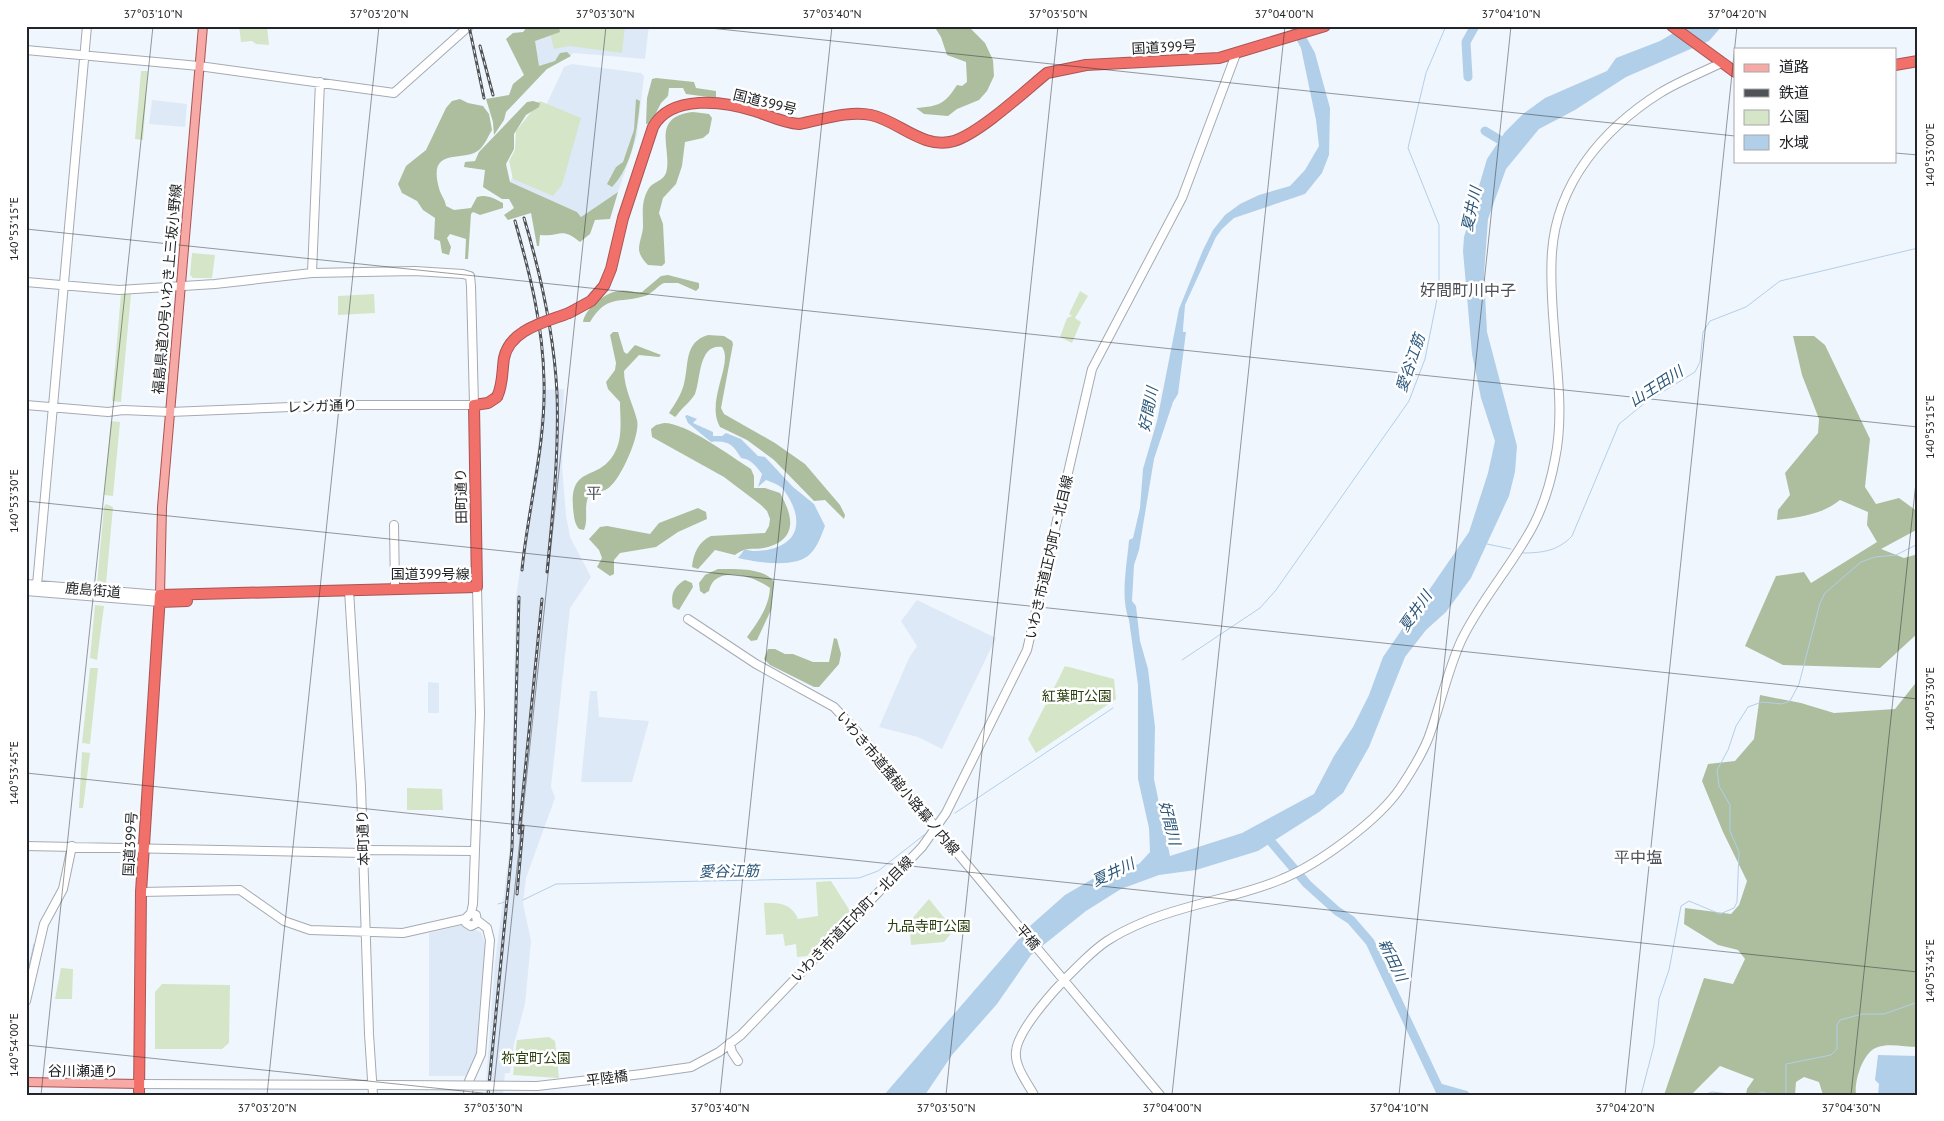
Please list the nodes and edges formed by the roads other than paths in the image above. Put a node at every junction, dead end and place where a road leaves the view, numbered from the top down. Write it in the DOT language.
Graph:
graph roads {
  1 [pos="87,26"];
  2 [pos="203,26"];
  3 [pos="469,26"];
  4 [pos="1324,26"];
  5 [pos="1672,26"];
  6 [pos="26,50"];
  7 [pos="1236,54"];
  8 [pos="84,56"];
  9 [pos="1918,61"];
  10 [pos="1722,63"];
  11 [pos="1896,65"];
  12 [pos="200,66"];
  13 [pos="1734,71"];
  14 [pos="320,82"];
  15 [pos="312,273"];
  16 [pos="26,282"];
  17 [pos="64,285"];
  18 [pos="181,285"];
  19 [pos="26,405"];
  20 [pos="474,405"];
  21 [pos="52,407"];
  22 [pos="170,412"];
  23 [pos="394,525"];
  24 [pos="26,584"];
  25 [pos="37,585"];
  26 [pos="477,587"];
  27 [pos="395,588"];
  28 [pos="26,591"];
  29 [pos="349,593"];
  30 [pos="160,599"];
  31 [pos="688,619"];
  32 [pos="936,828"];
  33 [pos="26,846"];
  34 [pos="76,847"];
  35 [pos="143,848"];
  36 [pos="474,852"];
  37 [pos="364,853"];
  38 [pos="141,892"];
  39 [pos="995,897"];
  40 [pos="471,913"];
  41 [pos="465,919"];
  42 [pos="478,921"];
  43 [pos="366,932"];
  44 [pos="1063,978"];
  45 [pos="26,1001"];
  46 [pos="730,1044"];
  47 [pos="738,1061"];
  48 [pos="642,1074"];
  49 [pos="26,1082"];
  50 [pos="139,1084"];
  51 [pos="373,1085"];
  52 [pos="139,1095"];
  53 [pos="373,1095"];
  54 [pos="468,1095"];
  55 [pos="1034,1095"];
  56 [pos="1160,1095"];
  1 -- 8 [label="street"];
  2 -- 12 [label="main road, 福島県道20号いわき上三坂小野線"];
  3 -- 14 [label="street"];
  4 -- 7 [label="highway, 国道399号"];
  5 -- 10 [label="highway"];
  6 -- 8 [label="street"];
  7 -- 20 [label="highway, 国道399号, bridge"];
  7 -- 32 [label="street, いわき市道正内町・北目線"];
  8 -- 12 [label="street"];
  8 -- 17 [label="street"];
  9 -- 11 [label="highway"];
  10 -- 13 [label="highway"];
  10 -- 44 [label="street"];
  12 -- 14 [label="street"];
  12 -- 18 [label="main road, 福島県道20号いわき上三坂小野線"];
  14 -- 15 [label="street"];
  15 -- 18 [label="street"];
  15 -- 20 [label="street"];
  16 -- 17 [label="street"];
  17 -- 18 [label="street"];
  17 -- 21 [label="street"];
  18 -- 22 [label="main road, 福島県道20号いわき上三坂小野線"];
  19 -- 21 [label="street, レンガ通り"];
  20 -- 22 [label="street, レンガ通り"];
  20 -- 26 [label="highway, 田町通り"];
  21 -- 22 [label="street, レンガ通り"];
  21 -- 25 [label="street"];
  22 -- 30 [label="main road, 福島県道20号いわき上三坂小野線"];
  23 -- 27 [label="street"];
  24 -- 25 [label="street, 鹿島街道"];
  25 -- 30 [label="street, 鹿島街道"];
  26 -- 27 [label="highway, 国道399号線"];
  26 -- 29 [label="highway, 国道399号線"];
  26 -- 36 [label="street"];
  27 -- 29 [label="highway, 国道399号線"];
  28 -- 30 [label="street, 鹿島街道"];
  29 -- 30 [label="highway, 国道399号線"];
  29 -- 37 [label="street, 本町通り"];
  30 -- 35 [label="highway, 国道399号"];
  31 -- 32 [label="street, いわき市道搔槌小路幕ノ内線"];
  32 -- 39 [label="street, いわき市道搔槌小路幕ノ内線"];
  32 -- 46 [label="street, いわき市道正内町・北目線"];
  33 -- 34 [label="street"];
  34 -- 35 [label="street"];
  34 -- 45 [label="street"];
  35 -- 37 [label="street"];
  35 -- 38 [label="highway, 国道399号"];
  36 -- 37 [label="street"];
  36 -- 40 [label="street"];
  37 -- 43 [label="street, 本町通り"];
  38 -- 43 [label="street"];
  38 -- 50 [label="highway, 国道399号"];
  39 -- 44 [label="street, 平橋"];
  40 -- 41 [label="street"];
  40 -- 42 [label="street"];
  41 -- 42 [label="street"];
  41 -- 43 [label="street"];
  42 -- 54 [label="street"];
  43 -- 51 [label="street, 本町通り"];
  44 -- 55 [label="street"];
  44 -- 56 [label="street"];
  46 -- 47 [label="street"];
  46 -- 48 [label="street, いわき市道正内町・北目線"];
  48 -- 51 [label="street, 平陸橋, bridge"];
  49 -- 50 [label="main road, 谷川瀬通り"];
  50 -- 51 [label="street"];
  50 -- 52 [label="highway, 国道399号"];
  51 -- 53 [label="street, 本町通り"];
}
